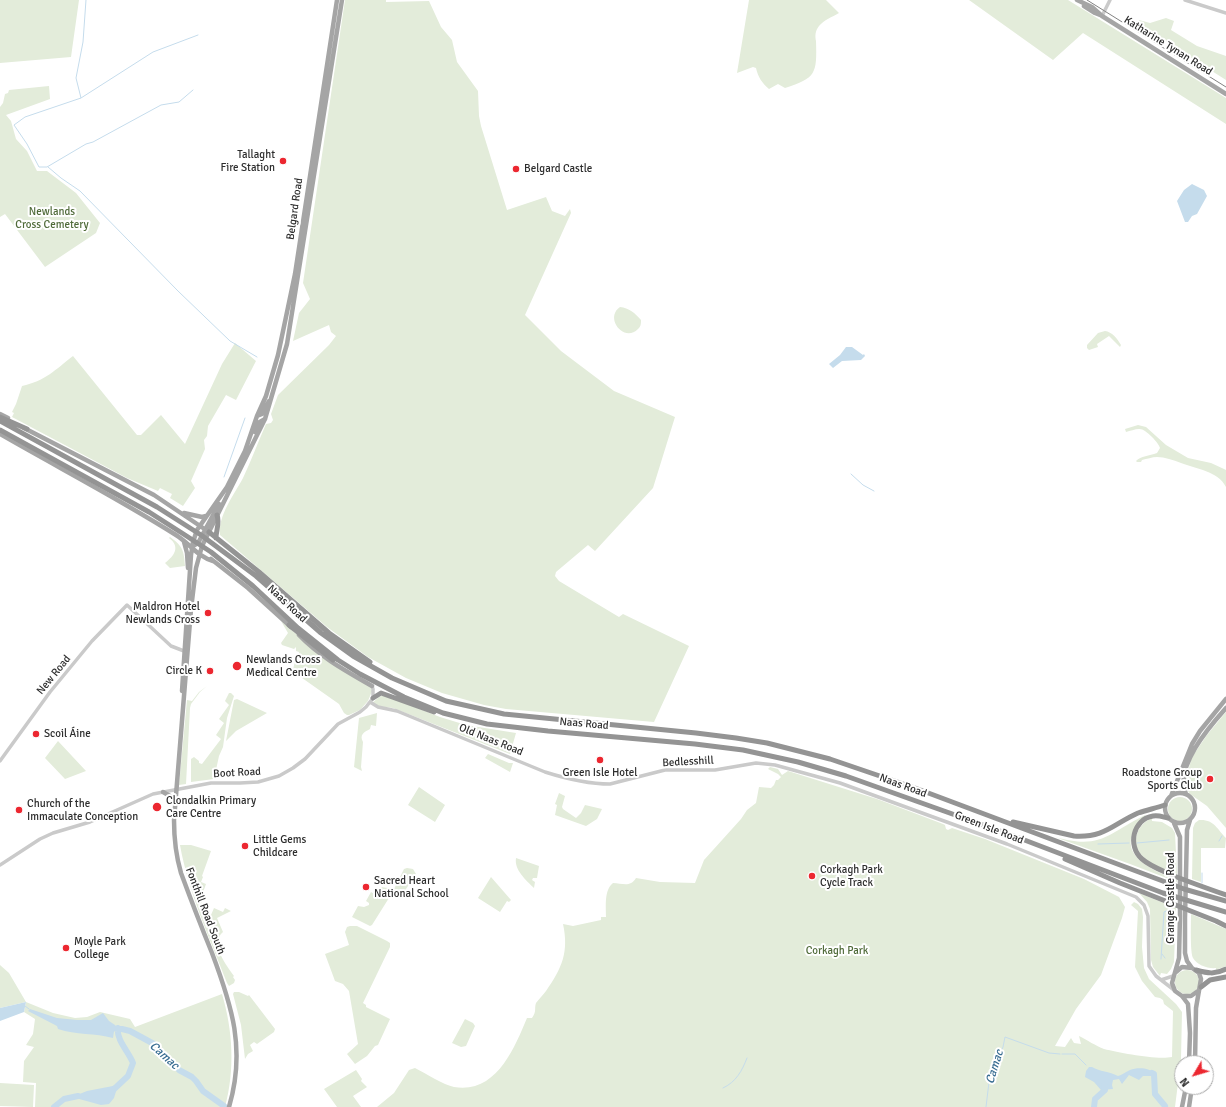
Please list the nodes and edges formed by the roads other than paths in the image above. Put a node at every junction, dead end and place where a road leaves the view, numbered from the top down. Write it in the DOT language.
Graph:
graph roads {
  1 [pos="337,0"];
  2 [pos="342,0"];
  3 [pos="1077,0"];
  4 [pos="1110,0"];
  5 [pos="1185,0"];
  6 [pos="1226,13"];
  7 [pos="1101,15"];
  8 [pos="1226,94"];
  9 [pos="312,171"];
  10 [pos="273,394"];
  11 [pos="0,415"];
  12 [pos="257,416"];
  13 [pos="265,419"];
  14 [pos="0,421"];
  15 [pos="27,429"];
  16 [pos="0,430"];
  17 [pos="0,434"];
  18 [pos="248,443"];
  19 [pos="229,492"];
  20 [pos="182,513"];
  21 [pos="209,513"];
  22 [pos="217,515"];
  23 [pos="200,526"];
  24 [pos="207,531"];
  25 [pos="216,538"];
  26 [pos="190,543"];
  27 [pos="200,552"];
  28 [pos="206,558"];
  29 [pos="214,561"];
  30 [pos="197,563"];
  31 [pos="190,579"];
  32 [pos="289,625"];
  33 [pos="184,651"];
  34 [pos="392,678"];
  35 [pos="372,686"];
  36 [pos="389,690"];
  37 [pos="1226,699"];
  38 [pos="372,700"];
  39 [pos="1226,708"];
  40 [pos="443,713"];
  41 [pos="182,718"];
  42 [pos="0,761"];
  43 [pos="744,765"];
  44 [pos="610,784"];
  45 [pos="177,789"];
  46 [pos="163,792"];
  47 [pos="1186,794"];
  48 [pos="1171,796"];
  49 [pos="176,804"];
  50 [pos="1165,805"];
  51 [pos="995,818"];
  52 [pos="1168,818"];
  53 [pos="1190,820"];
  54 [pos="1174,823"];
  55 [pos="1014,836"];
  56 [pos="0,865"];
  57 [pos="1226,895"];
  58 [pos="1226,901"];
  59 [pos="1226,912"];
  60 [pos="1182,917"];
  61 [pos="1226,926"];
  62 [pos="1194,969"];
  63 [pos="1226,969"];
  64 [pos="1174,975"];
  65 [pos="1226,977"];
  66 [pos="1161,980"];
  67 [pos="1199,989"];
  68 [pos="1175,990"];
  69 [pos="1182,996"];
  70 [pos="1189,1055"];
  71 [pos="1195,1055"];
  72 [pos="1184,1095"];
  73 [pos="1191,1095"];
  74 [pos="229,1107"];
  75 [pos="1182,1107"];
  76 [pos="1189,1107"];
  1 -- 9 [label="main road, Belgard Road"];
  2 -- 9 [label="main road, Belgard Road"];
  3 -- 7 [label="main road, Katharine Tynan Road"];
  4 -- 7 [label="street"];
  5 -- 6 [label="street"];
  7 -- 8 [label="main road, Katharine Tynan Road"];
  9 -- 10 [label="main road, Belgard Road"];
  9 -- 12 [label="main road, Belgard Road"];
  10 -- 12 [label="main road, Belgard Road"];
  10 -- 13 [label="main road, Belgard Road"];
  11 -- 15 [label="highway"];
  12 -- 18 [label="main road, Belgard Road"];
  13 -- 18 [label="main road, Belgard Road"];
  13 -- 19 [label="main road, Belgard Road"];
  14 -- 34 [label="highway, Naas Road"];
  15 -- 20 [label="main road"];
  16 -- 26 [label="highway, Naas Road"];
  17 -- 26 [label="main road, Naas Road"];
  18 -- 21 [label="main road, Belgard Road"];
  19 -- 22 [label="main road, Belgard Road"];
  19 -- 24 [label="main road"];
  20 -- 21 [label="main road"];
  20 -- 23 [label="main road"];
  21 -- 23 [label="main road, Belgard Road"];
  22 -- 24 [label="main road, Belgard Road"];
  22 -- 25 [label="highway"];
  23 -- 24 [label="main road"];
  23 -- 26 [label="main road, Belgard Road"];
  24 -- 25 [label="highway"];
  24 -- 26 [label="main road"];
  24 -- 27 [label="main road, Belgard Road"];
  25 -- 34 [label="highway"];
  26 -- 27 [label="main road"];
  26 -- 31 [label="main road, Fonthill Road South"];
  26 -- 31 [label="main road"];
  26 -- 36 [label="highway, Naas Road"];
  27 -- 28 [label="main road"];
  27 -- 29 [label="main road"];
  27 -- 30 [label="main road, Fonthill Road South"];
  28 -- 29 [label="main road"];
  28 -- 30 [label="main road"];
  29 -- 32 [label="main road"];
  30 -- 41 [label="main road, Fonthill Road South"];
  31 -- 33 [label="main road, Fonthill Road South"];
  32 -- 35 [label="main road"];
  32 -- 36 [label="highway"];
  33 -- 41 [label="main road, Fonthill Road South"];
  33 -- 42 [label="street, New Road"];
  34 -- 51 [label="highway, Naas Road"];
  35 -- 38 [label="street"];
  36 -- 40 [label="highway, Naas Road"];
  37 -- 48 [label="main road"];
  38 -- 40 [label="highway"];
  38 -- 44 [label="street, Old Naas Road"];
  38 -- 45 [label="street, Boot Road"];
  39 -- 47 [label="main road"];
  40 -- 55 [label="highway, Naas Road"];
  41 -- 45 [label="main road, Fonthill Road South"];
  43 -- 44 [label="street, Bedlesshill"];
  43 -- 66 [label="street, Green Isle Road"];
  45 -- 46 [label="street, Boot Road"];
  45 -- 49 [label="main road, Fonthill Road South"];
  46 -- 49 [label="main road"];
  46 -- 56 [label="street, Boot Road"];
  47 -- 48 [label="main road"];
  47 -- 53 [label="main road"];
  48 -- 50 [label="main road"];
  49 -- 74 [label="main road, Fonthill Road South"];
  50 -- 51 [label="highway"];
  50 -- 52 [label="main road"];
  51 -- 58 [label="highway, Naas Road"];
  52 -- 54 [label="main road"];
  52 -- 57 [label="highway"];
  53 -- 54 [label="main road"];
  53 -- 60 [label="main road, Grange Castle Road"];
  54 -- 60 [label="main road, Grange Castle Road"];
  55 -- 59 [label="highway, Naas Road"];
  55 -- 61 [label="highway"];
  60 -- 62 [label="main road, Grange Castle Road"];
  60 -- 64 [label="main road, Grange Castle Road"];
  62 -- 63 [label="highway"];
  62 -- 64 [label="main road"];
  62 -- 67 [label="main road, Grange Castle Road"];
  64 -- 66 [label="street"];
  64 -- 68 [label="main road, Grange Castle Road"];
  65 -- 67 [label="highway"];
  66 -- 68 [label="street, Green Isle Road"];
  67 -- 69 [label="main road"];
  67 -- 71 [label="main road, Grange Castle Road"];
  68 -- 69 [label="main road"];
  69 -- 70 [label="main road"];
  72 -- 75 [label="main road"];
  73 -- 76 [label="main road"];
}
